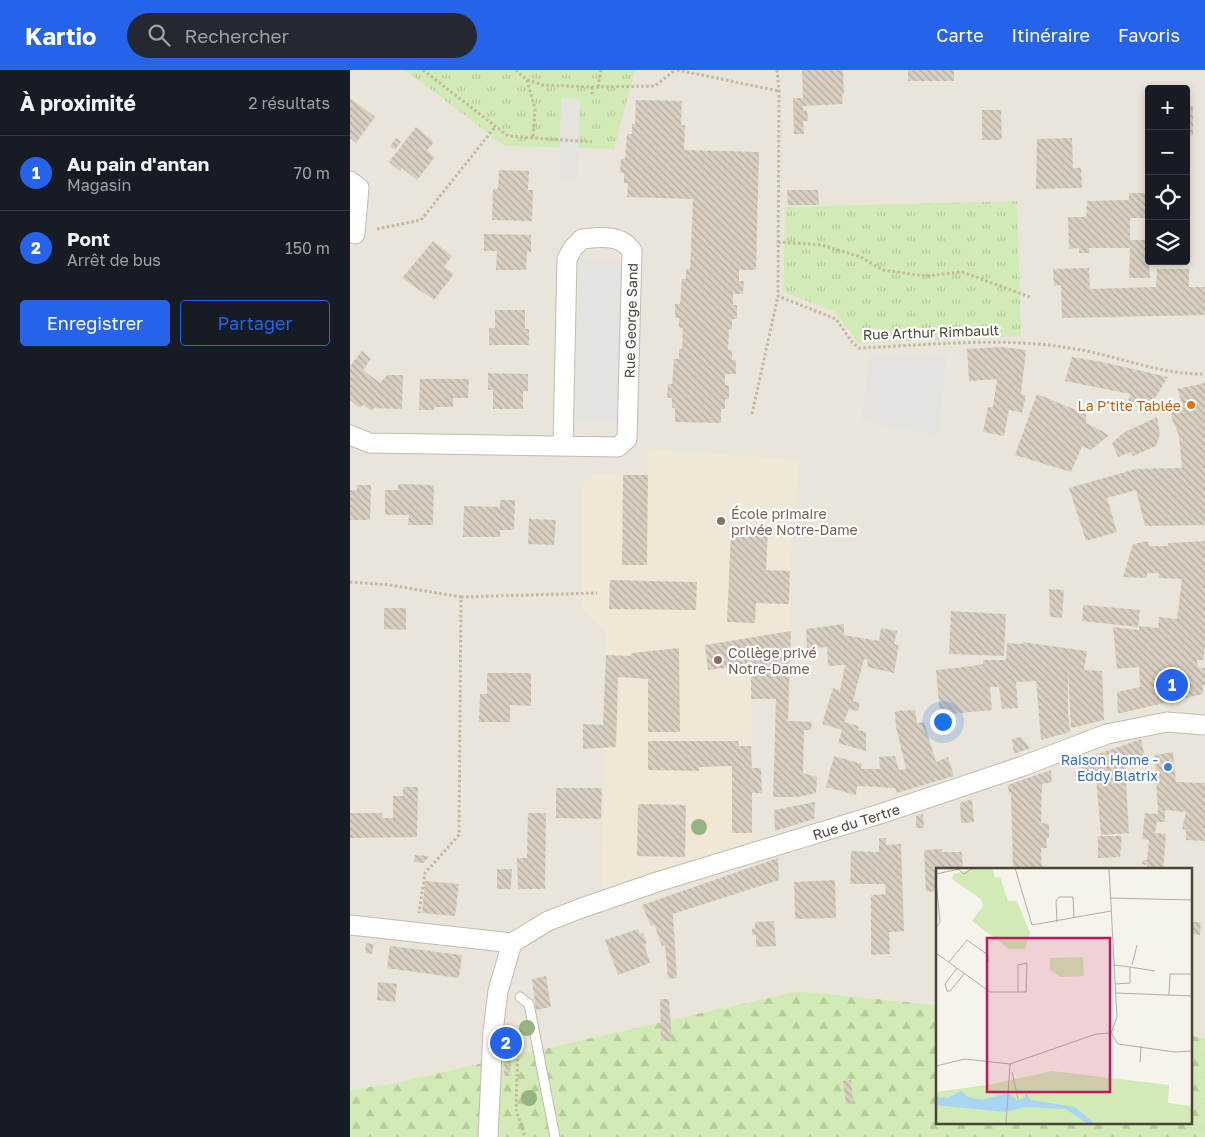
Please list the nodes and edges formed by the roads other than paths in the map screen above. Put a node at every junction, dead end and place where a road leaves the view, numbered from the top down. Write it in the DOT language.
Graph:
graph roads {
  1 [pos="350,181"];
  2 [pos="355,234"];
  3 [pos="350,435"];
  4 [pos="563,446"];
  5 [pos="1205,726"];
  6 [pos="350,924"];
  7 [pos="512,943"];
  8 [pos="520,997"];
  9 [pos="488,1137"];
  10 [pos="555,1137"];
  1 -- 2 [label="street"];
  3 -- 4 [label="street, Rue George Sand"];
  4 -- 4 [label="street, Rue George Sand"];
  5 -- 7 [label="street, Rue du Tertre"];
  6 -- 7 [label="street"];
  7 -- 9 [label="street"];
  8 -- 10 [label="lane"];
}
